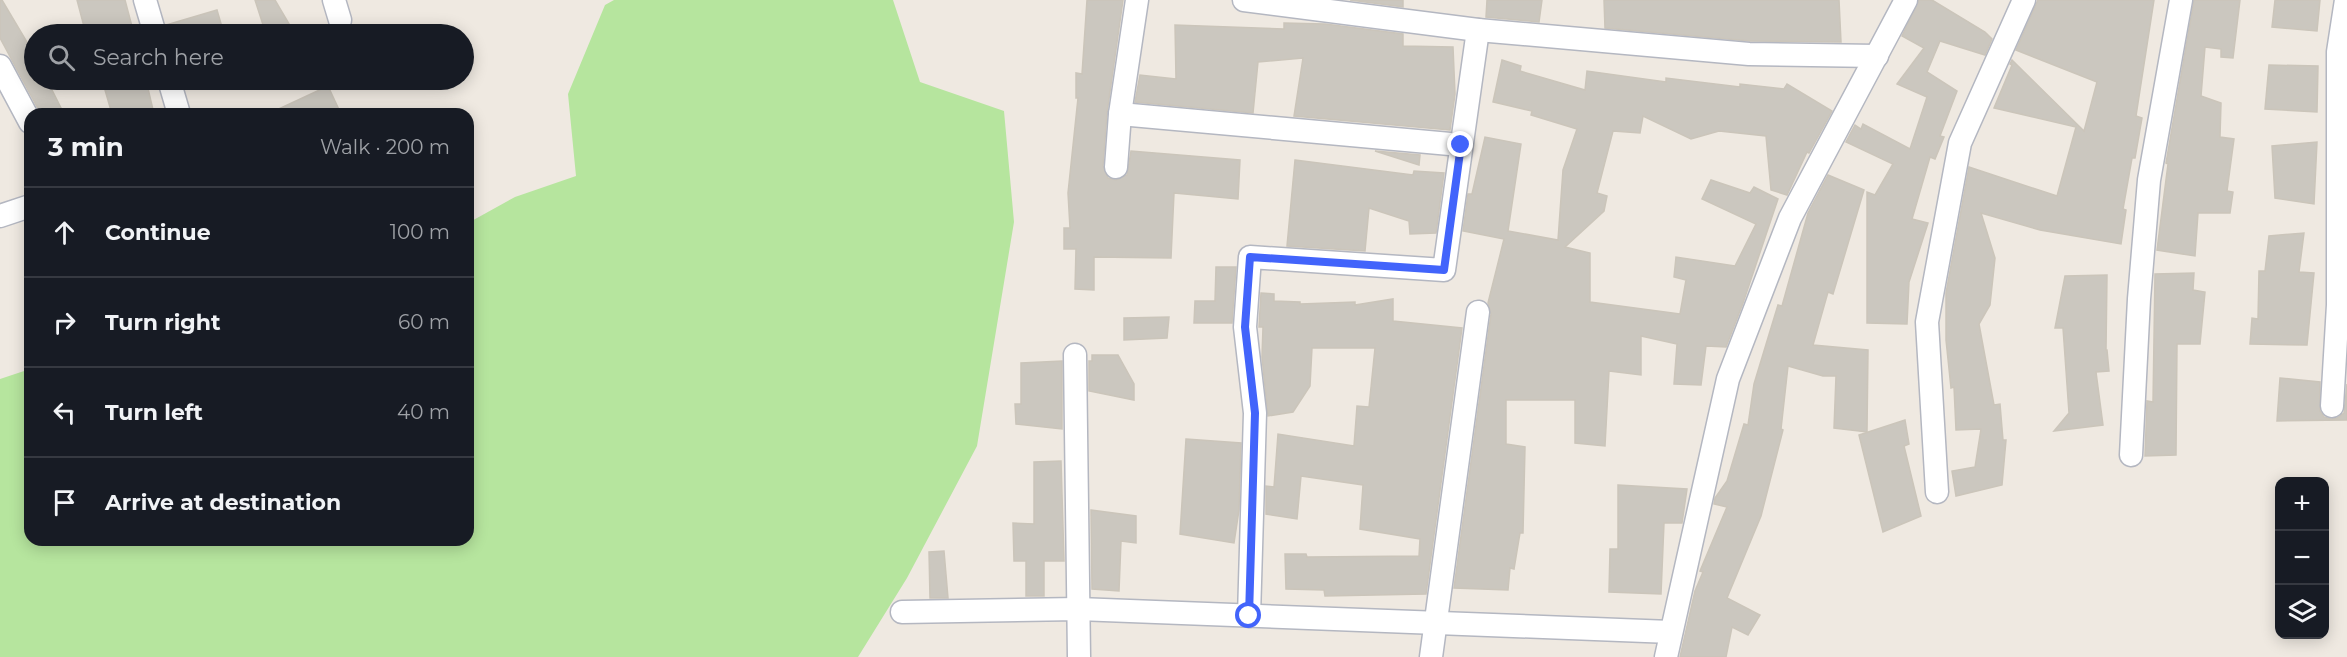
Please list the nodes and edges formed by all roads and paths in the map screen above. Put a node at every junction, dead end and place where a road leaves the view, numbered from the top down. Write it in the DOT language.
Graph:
graph roads {
  1 [pos="145,0"];
  2 [pos="1137,0"];
  3 [pos="1244,0"];
  4 [pos="1906,0"];
  5 [pos="2024,0"];
  6 [pos="2181,0"];
  7 [pos="2346,0"];
  8 [pos="152,24"];
  9 [pos="1478,30"];
  10 [pos="1877,56"];
  11 [pos="0,66"];
  12 [pos="172,90"];
  13 [pos="177,108"];
  14 [pos="24,111"];
  15 [pos="1120,114"];
  16 [pos="1461,145"];
  17 [pos="1116,167"];
  18 [pos="24,208"];
  19 [pos="0,216"];
  20 [pos="1478,312"];
  21 [pos="1075,355"];
  22 [pos="2332,406"];
  23 [pos="2131,455"];
  24 [pos="1937,492"];
  25 [pos="1078,609"];
  26 [pos="902,612"];
  27 [pos="1249,616"];
  28 [pos="1436,625"];
  29 [pos="1671,632"];
  30 [pos="1079,657"];
  31 [pos="1431,657"];
  32 [pos="1666,657"];
  1 -- 8 [label="street"];
  2 -- 15 [label="street"];
  3 -- 9 [label="street"];
  4 -- 10 [label="street"];
  5 -- 24 [label="street"];
  6 -- 23 [label="street"];
  7 -- 22 [label="street"];
  9 -- 10 [label="street"];
  9 -- 16 [label="street"];
  10 -- 29 [label="street"];
  11 -- 14 [label="street"];
  12 -- 13 [label="street"];
  15 -- 16 [label="street"];
  15 -- 17 [label="street"];
  16 -- 27 [label="street"];
  18 -- 19 [label="street"];
  20 -- 28 [label="street"];
  21 -- 25 [label="street"];
  25 -- 26 [label="street"];
  25 -- 27 [label="street"];
  25 -- 30 [label="street"];
  27 -- 28 [label="street"];
  28 -- 29 [label="street"];
  28 -- 31 [label="street"];
  29 -- 32 [label="street"];
}
